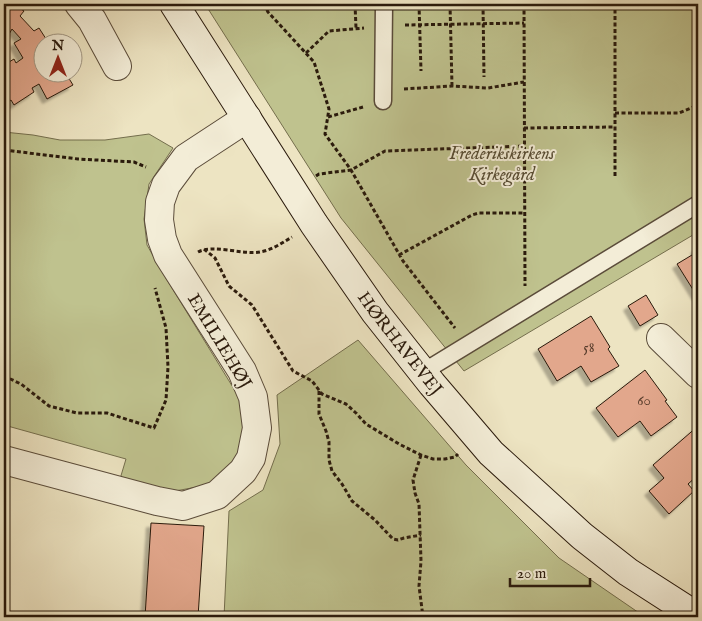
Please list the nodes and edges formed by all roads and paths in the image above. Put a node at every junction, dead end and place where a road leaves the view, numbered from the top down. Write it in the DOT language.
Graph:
graph roads {
  1 [pos="79,4"];
  2 [pos="174,4"];
  3 [pos="264,4"];
  4 [pos="355,4"];
  5 [pos="384,4"];
  6 [pos="419,4"];
  7 [pos="450,4"];
  8 [pos="483,4"];
  9 [pos="524,4"];
  10 [pos="615,4"];
  11 [pos="524,23"];
  12 [pos="450,24"];
  13 [pos="483,24"];
  14 [pos="420,25"];
  15 [pos="377,26"];
  16 [pos="356,28"];
  17 [pos="306,53"];
  18 [pos="116,66"];
  19 [pos="421,70"];
  20 [pos="484,77"];
  21 [pos="524,82"];
  22 [pos="452,86"];
  23 [pos="384,96"];
  24 [pos="698,105"];
  25 [pos="615,113"];
  26 [pos="328,117"];
  27 [pos="247,118"];
  28 [pos="615,127"];
  29 [pos="524,128"];
  30 [pos="524,146"];
  31 [pos="4,150"];
  32 [pos="351,170"];
  33 [pos="615,176"];
  34 [pos="172,178"];
  35 [pos="292,189"];
  36 [pos="698,204"];
  37 [pos="524,213"];
  38 [pos="314,224"];
  39 [pos="399,255"];
  40 [pos="153,282"];
  41 [pos="531,306"];
  42 [pos="661,338"];
  43 [pos="468,344"];
  44 [pos="423,372"];
  45 [pos="698,374"];
  46 [pos="4,376"];
  47 [pos="319,391"];
  48 [pos="478,438"];
  49 [pos="421,455"];
  50 [pos="4,460"];
  51 [pos="421,535"];
  52 [pos="423,617"];
  53 [pos="698,617"];
  1 -- 18 [label="street"];
  2 -- 27 [label="street, HØRHAVEVEJ"];
  3 -- 17 [label="path"];
  4 -- 16 [label="path"];
  5 -- 15 [label="lane"];
  6 -- 14 [label="path"];
  7 -- 12 [label="path"];
  8 -- 13 [label="path"];
  9 -- 11 [label="path"];
  10 -- 25 [label="path"];
  11 -- 13 [label="path"];
  11 -- 21 [label="path"];
  12 -- 13 [label="path"];
  12 -- 14 [label="path"];
  12 -- 22 [label="path"];
  13 -- 20 [label="path"];
  14 -- 15 [label="path"];
  14 -- 19 [label="path"];
  15 -- 16 [label="path"];
  15 -- 23 [label="lane"];
  16 -- 17 [label="path"];
  17 -- 26 [label="path"];
  21 -- 22 [label="path"];
  21 -- 29 [label="path"];
  22 -- 23 [label="path"];
  23 -- 26 [label="path"];
  24 -- 25 [label="path"];
  25 -- 28 [label="path"];
  26 -- 32 [label="path"];
  27 -- 34 [label="street, EMILIEHØJ"];
  27 -- 35 [label="street, HØRHAVEVEJ"];
  28 -- 29 [label="path"];
  28 -- 33 [label="path"];
  29 -- 30 [label="path"];
  30 -- 32 [label="path"];
  30 -- 37 [label="path"];
  31 -- 34 [label="path"];
  32 -- 35 [label="path"];
  32 -- 39 [label="path"];
  34 -- 50 [label="street, EMILIEHØJ"];
  35 -- 38 [label="street, HØRHAVEVEJ"];
  36 -- 41 [label="lane"];
  37 -- 39 [label="path"];
  37 -- 41 [label="path"];
  38 -- 44 [label="street, HØRHAVEVEJ"];
  38 -- 47 [label="path"];
  39 -- 43 [label="path"];
  40 -- 46 [label="path"];
  41 -- 43 [label="lane"];
  42 -- 45 [label="street"];
  43 -- 44 [label="lane"];
  44 -- 48 [label="street, HØRHAVEVEJ"];
  47 -- 49 [label="path"];
  47 -- 51 [label="path"];
  48 -- 49 [label="path"];
  48 -- 53 [label="street, HØRHAVEVEJ"];
  49 -- 51 [label="path"];
  51 -- 52 [label="path"];
}
